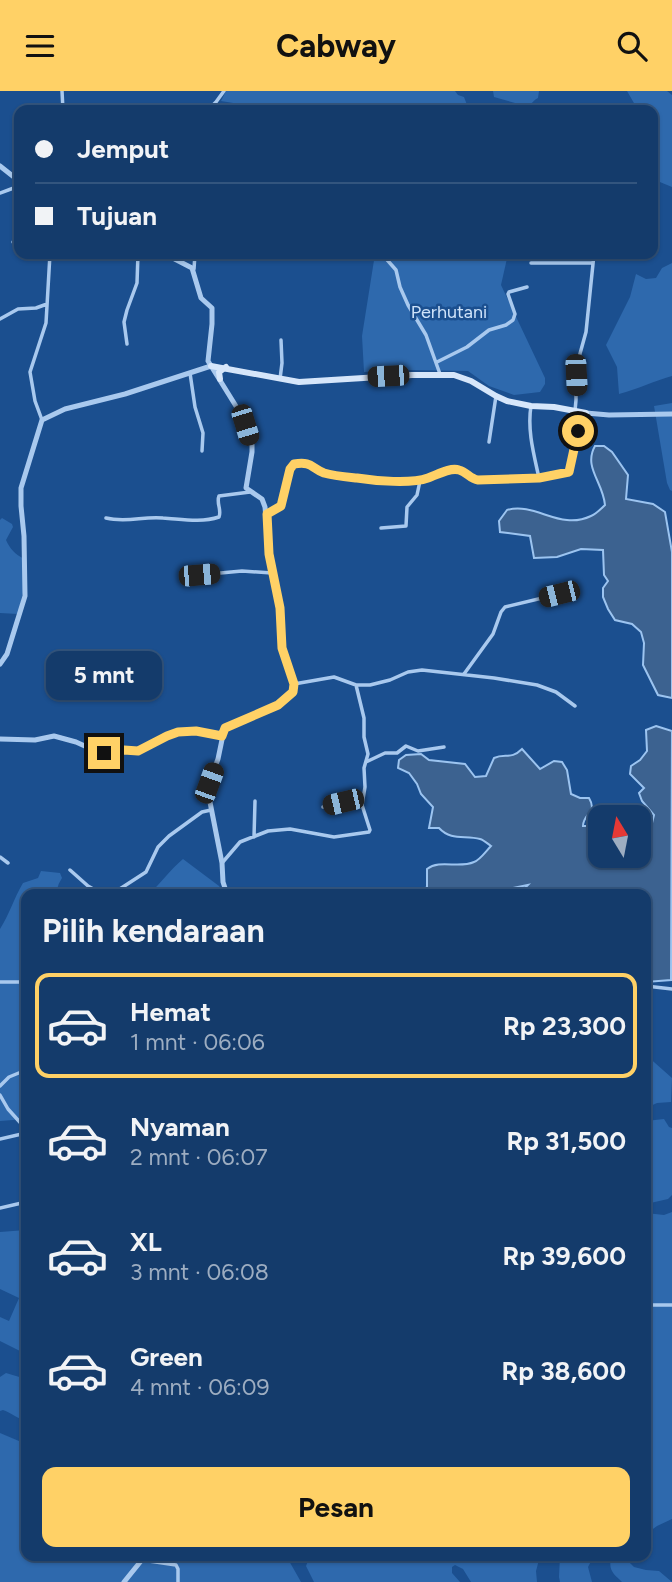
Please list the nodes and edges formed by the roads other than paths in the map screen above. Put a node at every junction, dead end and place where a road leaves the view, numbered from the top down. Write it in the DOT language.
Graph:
graph roads {
  1 [pos="224,91"];
  2 [pos="213,105"];
  3 [pos="0,166"];
  4 [pos="14,179"];
  5 [pos="50,259"];
  6 [pos="138,259"];
  7 [pos="175,259"];
  8 [pos="194,259"];
  9 [pos="387,259"];
  10 [pos="593,259"];
  11 [pos="531,263"];
  12 [pos="593,263"];
  13 [pos="193,270"];
  14 [pos="527,287"];
  15 [pos="47,304"];
  16 [pos="0,319"];
  17 [pos="281,340"];
  18 [pos="127,344"];
  19 [pos="437,362"];
  20 [pos="211,366"];
  21 [pos="226,367"];
  22 [pos="190,373"];
  23 [pos="440,374"];
  24 [pos="219,379"];
  25 [pos="280,379"];
  26 [pos="496,396"];
  27 [pos="531,406"];
  28 [pos="581,412"];
  29 [pos="672,414"];
  30 [pos="42,420"];
  31 [pos="489,442"];
  32 [pos="201,451"];
  33 [pos="539,478"];
  34 [pos="420,481"];
  35 [pos="250,492"];
  36 [pos="267,514"];
  37 [pos="106,518"];
  38 [pos="381,528"];
  39 [pos="272,573"];
  40 [pos="199,575"];
  41 [pos="559,594"];
  42 [pos="3,653"];
  43 [pos="0,664"];
  44 [pos="464,674"];
  45 [pos="294,684"];
  46 [pos="356,685"];
  47 [pos="575,706"];
  48 [pos="222,736"];
  49 [pos="0,739"];
  50 [pos="444,747"];
  51 [pos="366,762"];
  52 [pos="363,798"];
  53 [pos="254,801"];
  54 [pos="323,807"];
  55 [pos="211,810"];
  56 [pos="254,837"];
  57 [pos="0,857"];
  58 [pos="8,863"];
  59 [pos="222,863"];
  60 [pos="70,870"];
  61 [pos="93,889"];
  62 [pos="120,889"];
  63 [pos="225,889"];
  64 [pos="0,982"];
  65 [pos="21,982"];
  66 [pos="651,987"];
  67 [pos="672,989"];
  68 [pos="21,1072"];
  69 [pos="0,1086"];
  70 [pos="0,1095"];
  71 [pos="21,1125"];
  72 [pos="21,1133"];
  73 [pos="0,1139"];
  74 [pos="21,1203"];
  75 [pos="0,1207"];
  76 [pos="651,1305"];
  77 [pos="672,1305"];
  78 [pos="141,1561"];
  79 [pos="157,1561"];
  80 [pos="124,1582"];
  81 [pos="178,1582"];
  1 -- 2 [label="street"];
  3 -- 4 [label="street"];
  5 -- 15 [label="street"];
  6 -- 18 [label="street"];
  7 -- 13 [label="street"];
  8 -- 13 [label="street"];
  9 -- 19 [label="street"];
  10 -- 12 [label="street"];
  11 -- 12 [label="street"];
  12 -- 28 [label="street"];
  13 -- 20 [label="street"];
  14 -- 19 [label="street"];
  15 -- 16 [label="street"];
  15 -- 30 [label="street"];
  17 -- 25 [label="street"];
  19 -- 23 [label="street"];
  20 -- 21 [label="main road"];
  20 -- 22 [label="street"];
  20 -- 24 [label="street"];
  21 -- 24 [label="main road"];
  21 -- 25 [label="main road"];
  22 -- 30 [label="street"];
  22 -- 32 [label="street"];
  23 -- 25 [label="main road"];
  23 -- 26 [label="main road"];
  24 -- 35 [label="street"];
  26 -- 27 [label="main road"];
  26 -- 31 [label="street"];
  27 -- 28 [label="main road"];
  27 -- 33 [label="street"];
  28 -- 29 [label="street"];
  28 -- 33 [label="street"];
  30 -- 42 [label="street"];
  33 -- 34 [label="street"];
  34 -- 36 [label="street"];
  34 -- 38 [label="street"];
  35 -- 36 [label="street"];
  35 -- 37 [label="street"];
  36 -- 39 [label="street"];
  39 -- 40 [label="street"];
  39 -- 45 [label="street"];
  41 -- 44 [label="street"];
  42 -- 43 [label="street"];
  44 -- 46 [label="street"];
  44 -- 47 [label="street"];
  45 -- 46 [label="street"];
  45 -- 48 [label="street"];
  46 -- 51 [label="street"];
  48 -- 49 [label="street"];
  48 -- 55 [label="street"];
  50 -- 51 [label="street"];
  51 -- 52 [label="street"];
  52 -- 54 [label="street"];
  52 -- 56 [label="street"];
  53 -- 56 [label="street"];
  55 -- 59 [label="street"];
  55 -- 62 [label="street"];
  56 -- 59 [label="street"];
  57 -- 58 [label="street"];
  59 -- 63 [label="street"];
  60 -- 61 [label="street"];
  64 -- 65 [label="street"];
  66 -- 67 [label="street"];
  68 -- 69 [label="street"];
  70 -- 71 [label="street"];
  72 -- 73 [label="street"];
  74 -- 75 [label="street"];
  76 -- 77 [label="street"];
  78 -- 80 [label="street"];
  79 -- 81 [label="street"];
}
